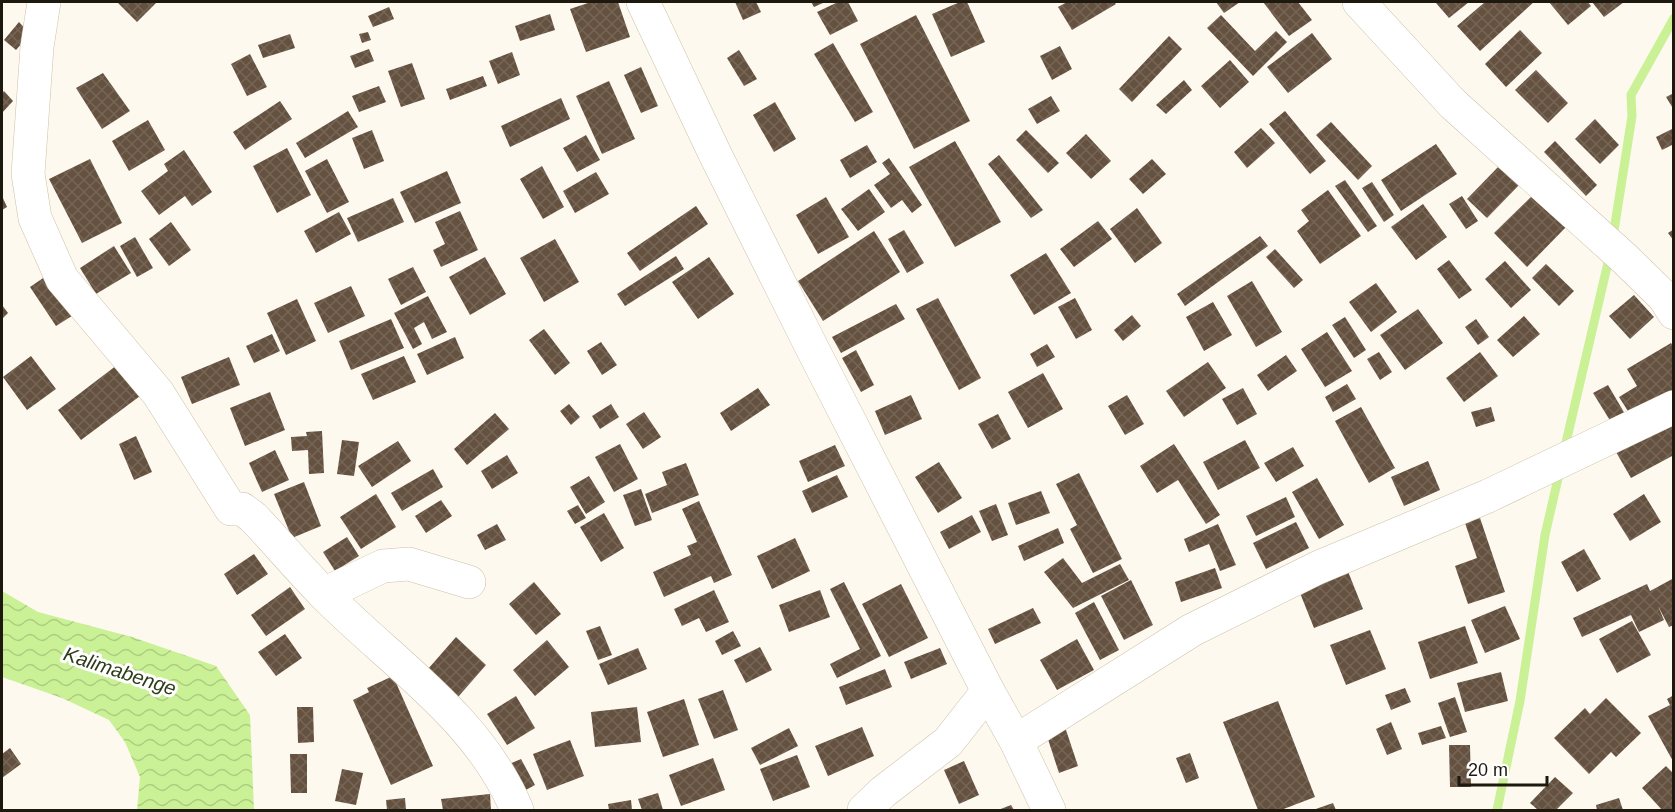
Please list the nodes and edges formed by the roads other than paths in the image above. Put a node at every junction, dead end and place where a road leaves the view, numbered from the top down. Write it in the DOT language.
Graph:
graph roads {
  1 [pos="44,2"];
  2 [pos="643,2"];
  3 [pos="1359,2"];
  4 [pos="1674,313"];
  5 [pos="1674,407"];
  6 [pos="469,582"];
  7 [pos="324,594"];
  8 [pos="988,691"];
  9 [pos="1016,741"];
  10 [pos="517,810"];
  11 [pos="864,810"];
  12 [pos="1048,810"];
  1 -- 7 [label="street"];
  2 -- 8 [label="street"];
  3 -- 4 [label="street"];
  5 -- 9 [label="street"];
  6 -- 7 [label="street"];
  7 -- 10 [label="street"];
  8 -- 9 [label="street"];
  8 -- 11 [label="street"];
  9 -- 12 [label="street"];
}
